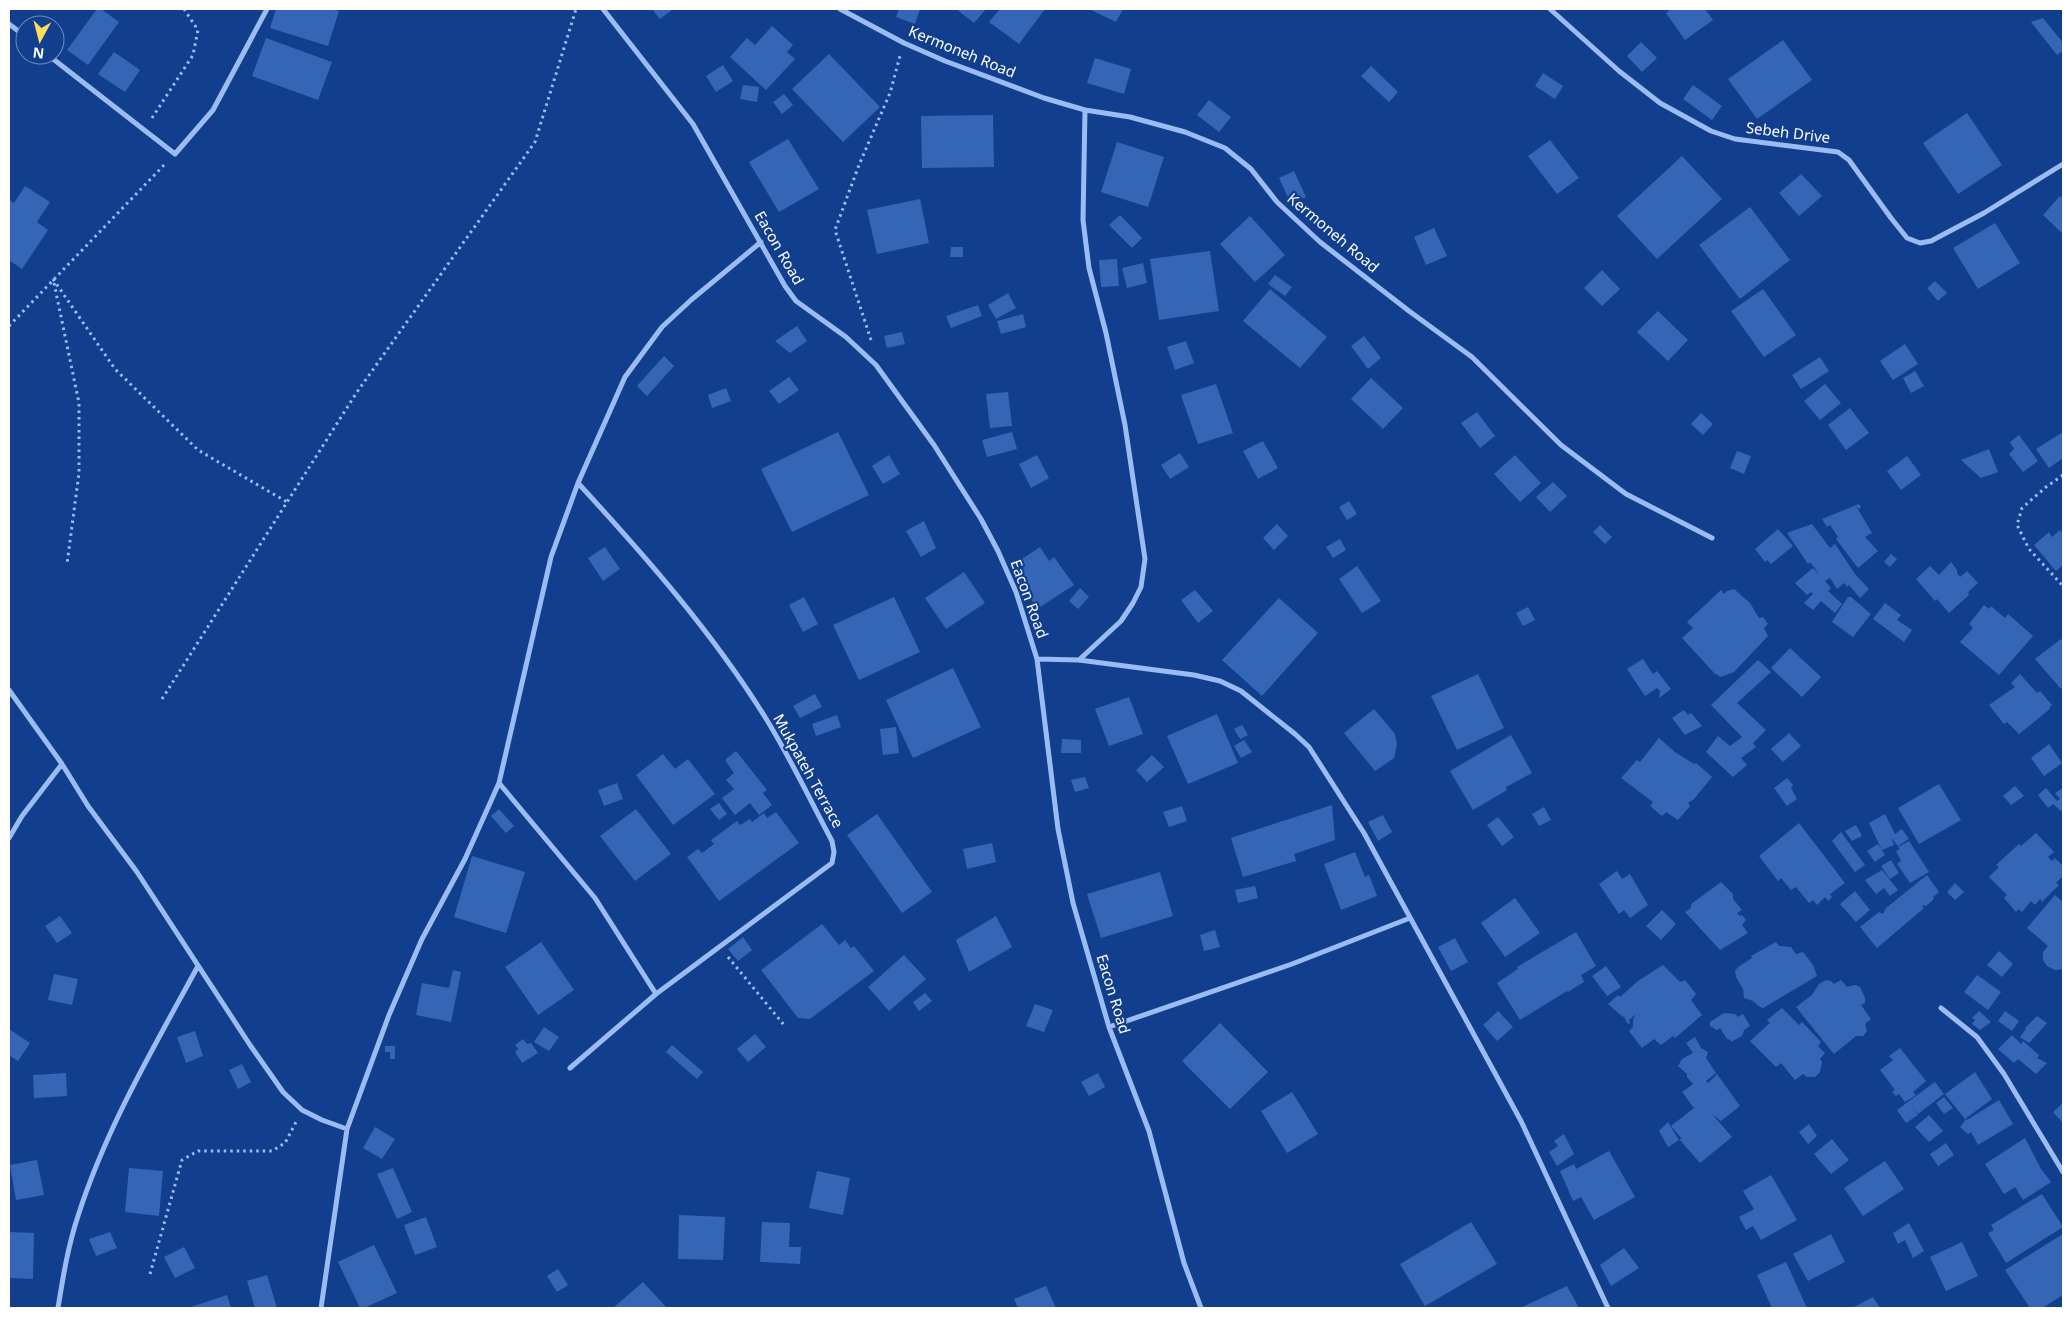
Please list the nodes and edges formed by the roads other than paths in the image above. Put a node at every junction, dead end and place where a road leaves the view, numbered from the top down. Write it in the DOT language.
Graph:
graph roads {
  1 [pos="267,9"];
  2 [pos="603,9"];
  3 [pos="840,9"];
  4 [pos="1550,9"];
  5 [pos="61,65"];
  6 [pos="1084,110"];
  7 [pos="2063,164"];
  8 [pos="761,242"];
  9 [pos="578,483"];
  10 [pos="1712,538"];
  11 [pos="1037,659"];
  12 [pos="1079,660"];
  13 [pos="9,690"];
  14 [pos="62,764"];
  15 [pos="500,783"];
  16 [pos="9,838"];
  17 [pos="1410,918"];
  18 [pos="198,966"];
  19 [pos="656,994"];
  20 [pos="1941,1008"];
  21 [pos="1109,1026"];
  22 [pos="570,1068"];
  23 [pos="347,1129"];
  24 [pos="2063,1172"];
  25 [pos="58,1308"];
  26 [pos="321,1308"];
  27 [pos="1201,1308"];
  28 [pos="1608,1308"];
  1 -- 5 [label="street"];
  2 -- 8 [label="street, Eacon Road"];
  3 -- 6 [label="street, Kermoneh Road"];
  4 -- 7 [label="street, Sebeh Drive"];
  6 -- 10 [label="street, Kermoneh Road"];
  6 -- 12 [label="street"];
  8 -- 9 [label="street"];
  8 -- 11 [label="street, Eacon Road"];
  9 -- 15 [label="street"];
  9 -- 19 [label="street, Mukpateh Terrace"];
  11 -- 12 [label="street"];
  11 -- 21 [label="street, Eacon Road"];
  12 -- 17 [label="street"];
  13 -- 14 [label="street"];
  14 -- 16 [label="street"];
  14 -- 18 [label="street"];
  15 -- 19 [label="street"];
  15 -- 23 [label="street"];
  17 -- 21 [label="street"];
  17 -- 28 [label="street"];
  18 -- 23 [label="street"];
  18 -- 25 [label="street"];
  19 -- 22 [label="street, Mukpateh Terrace"];
  20 -- 24 [label="street"];
  21 -- 27 [label="street, Eacon Road"];
  23 -- 26 [label="street"];
}
